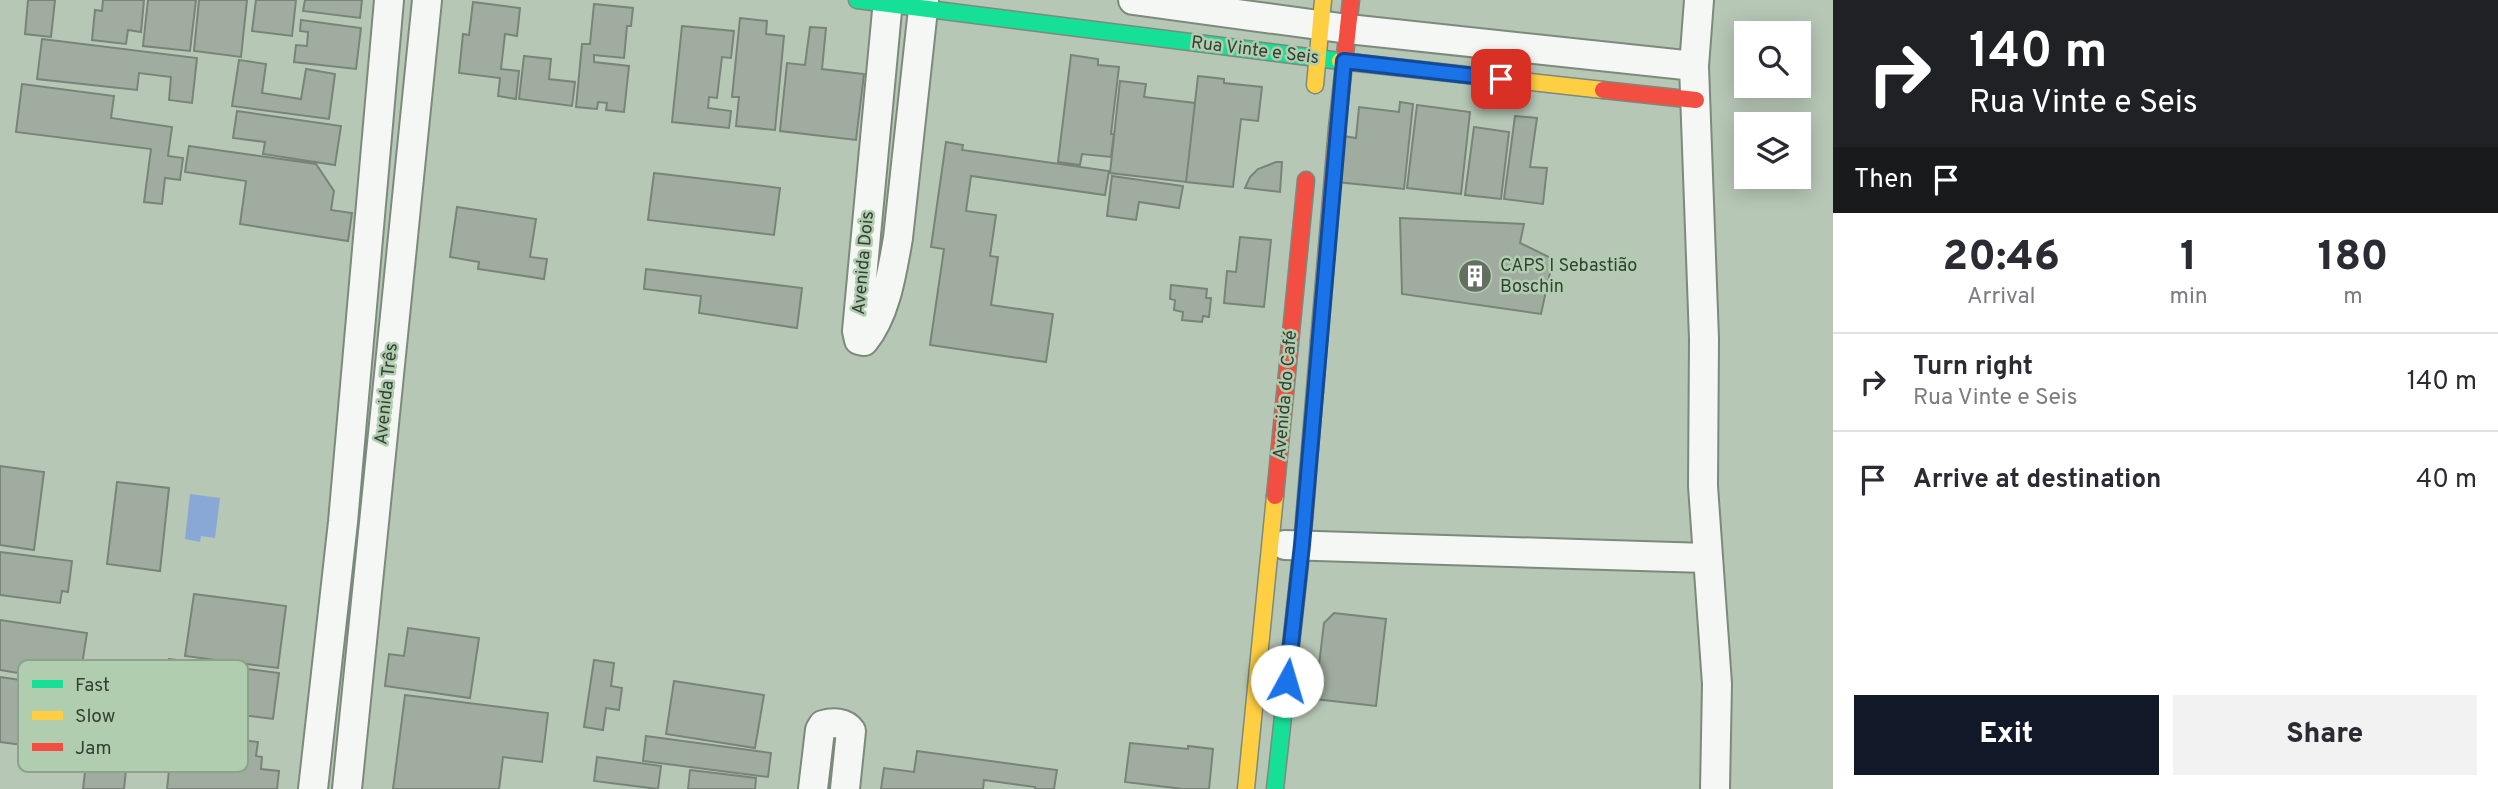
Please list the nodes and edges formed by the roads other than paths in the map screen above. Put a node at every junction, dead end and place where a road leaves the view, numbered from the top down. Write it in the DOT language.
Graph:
graph roads {
  1 [pos="388,0"];
  2 [pos="427,0"];
  3 [pos="857,0"];
  4 [pos="1133,0"];
  5 [pos="1351,0"];
  6 [pos="1699,0"];
  7 [pos="888,1"];
  8 [pos="924,4"];
  9 [pos="1331,18"];
  10 [pos="1318,59"];
  11 [pos="1344,61"];
  12 [pos="1694,66"];
  13 [pos="1313,99"];
  14 [pos="1696,100"];
  15 [pos="1307,168"];
  16 [pos="1272,544"];
  17 [pos="1302,545"];
  18 [pos="1706,558"];
  19 [pos="313,789"];
  20 [pos="347,789"];
  21 [pos="813,789"];
  22 [pos="845,789"];
  23 [pos="1246,789"];
  24 [pos="1275,789"];
  25 [pos="1715,789"];
  1 -- 19 [label="street, Avenida Três"];
  2 -- 20 [label="street, Avenida Três"];
  3 -- 7 [label="main road, Rua Vinte e Seis"];
  4 -- 9 [label="street, Rua Vinte e Seis"];
  5 -- 9 [label="main road, Avenida do Café"];
  6 -- 12 [label="street"];
  7 -- 8 [label="main road, Rua Vinte e Seis"];
  7 -- 8 [label="street, Avenida Dois"];
  8 -- 10 [label="main road, Rua Vinte e Seis"];
  9 -- 10 [label="main road, Avenida do Café"];
  9 -- 11 [label="main road, Avenida do Café"];
  9 -- 12 [label="street, Rua Vinte e Seis"];
  10 -- 11 [label="main road, Rua Vinte e Seis"];
  10 -- 13 [label="main road, Avenida do Café"];
  11 -- 14 [label="main road, Rua Vinte e Seis"];
  11 -- 17 [label="main road, Avenida do Café"];
  12 -- 14 [label="street"];
  14 -- 18 [label="street"];
  15 -- 16 [label="main road, Avenida do Café"];
  16 -- 17 [label="street"];
  16 -- 23 [label="main road, Avenida do Café"];
  17 -- 18 [label="street"];
  17 -- 24 [label="main road, Avenida do Café"];
  18 -- 25 [label="street"];
  21 -- 22 [label="street"];
}
